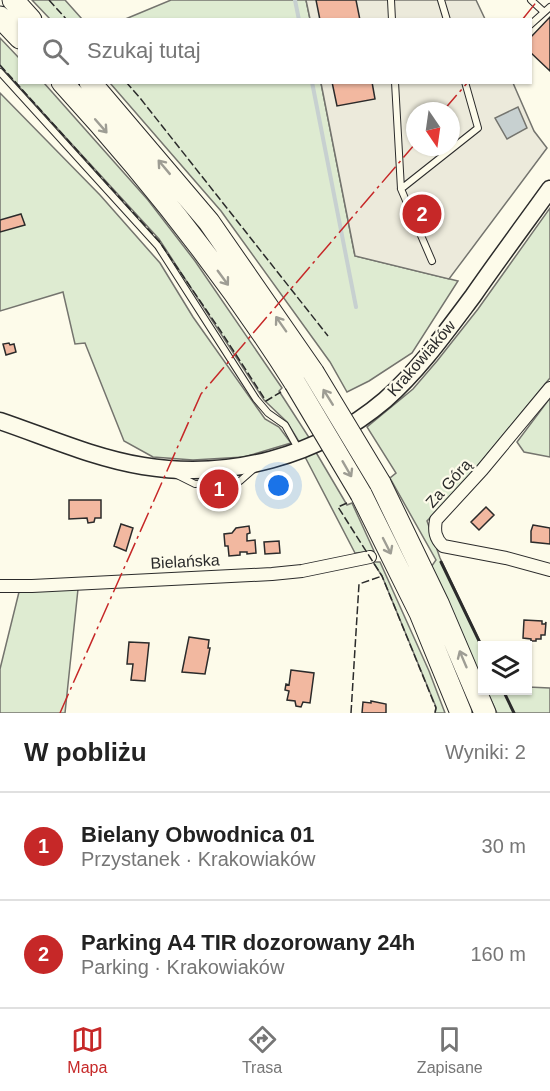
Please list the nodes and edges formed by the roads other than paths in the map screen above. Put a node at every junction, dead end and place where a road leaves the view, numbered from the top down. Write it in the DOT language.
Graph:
graph roads {
  1 [pos="13,0"];
  2 [pos="391,0"];
  3 [pos="441,0"];
  4 [pos="531,0"];
  5 [pos="550,7"];
  6 [pos="544,12"];
  7 [pos="0,17"];
  8 [pos="29,18"];
  9 [pos="392,18"];
  10 [pos="446,18"];
  11 [pos="532,24"];
  12 [pos="18,36"];
  13 [pos="0,72"];
  14 [pos="64,84"];
  15 [pos="92,84"];
  16 [pos="395,84"];
  17 [pos="466,84"];
  18 [pos="401,189"];
  19 [pos="550,189"];
  20 [pos="432,261"];
  21 [pos="550,388"];
  22 [pos="0,421"];
  23 [pos="299,450"];
  24 [pos="370,557"];
  25 [pos="550,570"];
  26 [pos="0,586"];
  27 [pos="461,713"];
  28 [pos="485,713"];
  1 -- 8 [label="highway"];
  2 -- 9 [label="lane"];
  3 -- 10 [label="lane"];
  4 -- 6 [label="lane"];
  5 -- 6 [label="lane"];
  6 -- 11 [label="lane"];
  7 -- 12 [label="highway"];
  13 -- 23 [label="lane"];
  14 -- 27 [label="highway, one-way, bridge"];
  28 -- 15 [label="highway, one-way, bridge"];
  16 -- 18 [label="lane"];
  17 -- 18 [label="lane"];
  18 -- 20 [label="lane"];
  19 -- 23 [label="main road, Krakowiaków"];
  21 -- 25 [label="street, Za Górą"];
  22 -- 23 [label="main road, Krakowiaków"];
  24 -- 26 [label="street, Bielańska"];
}
